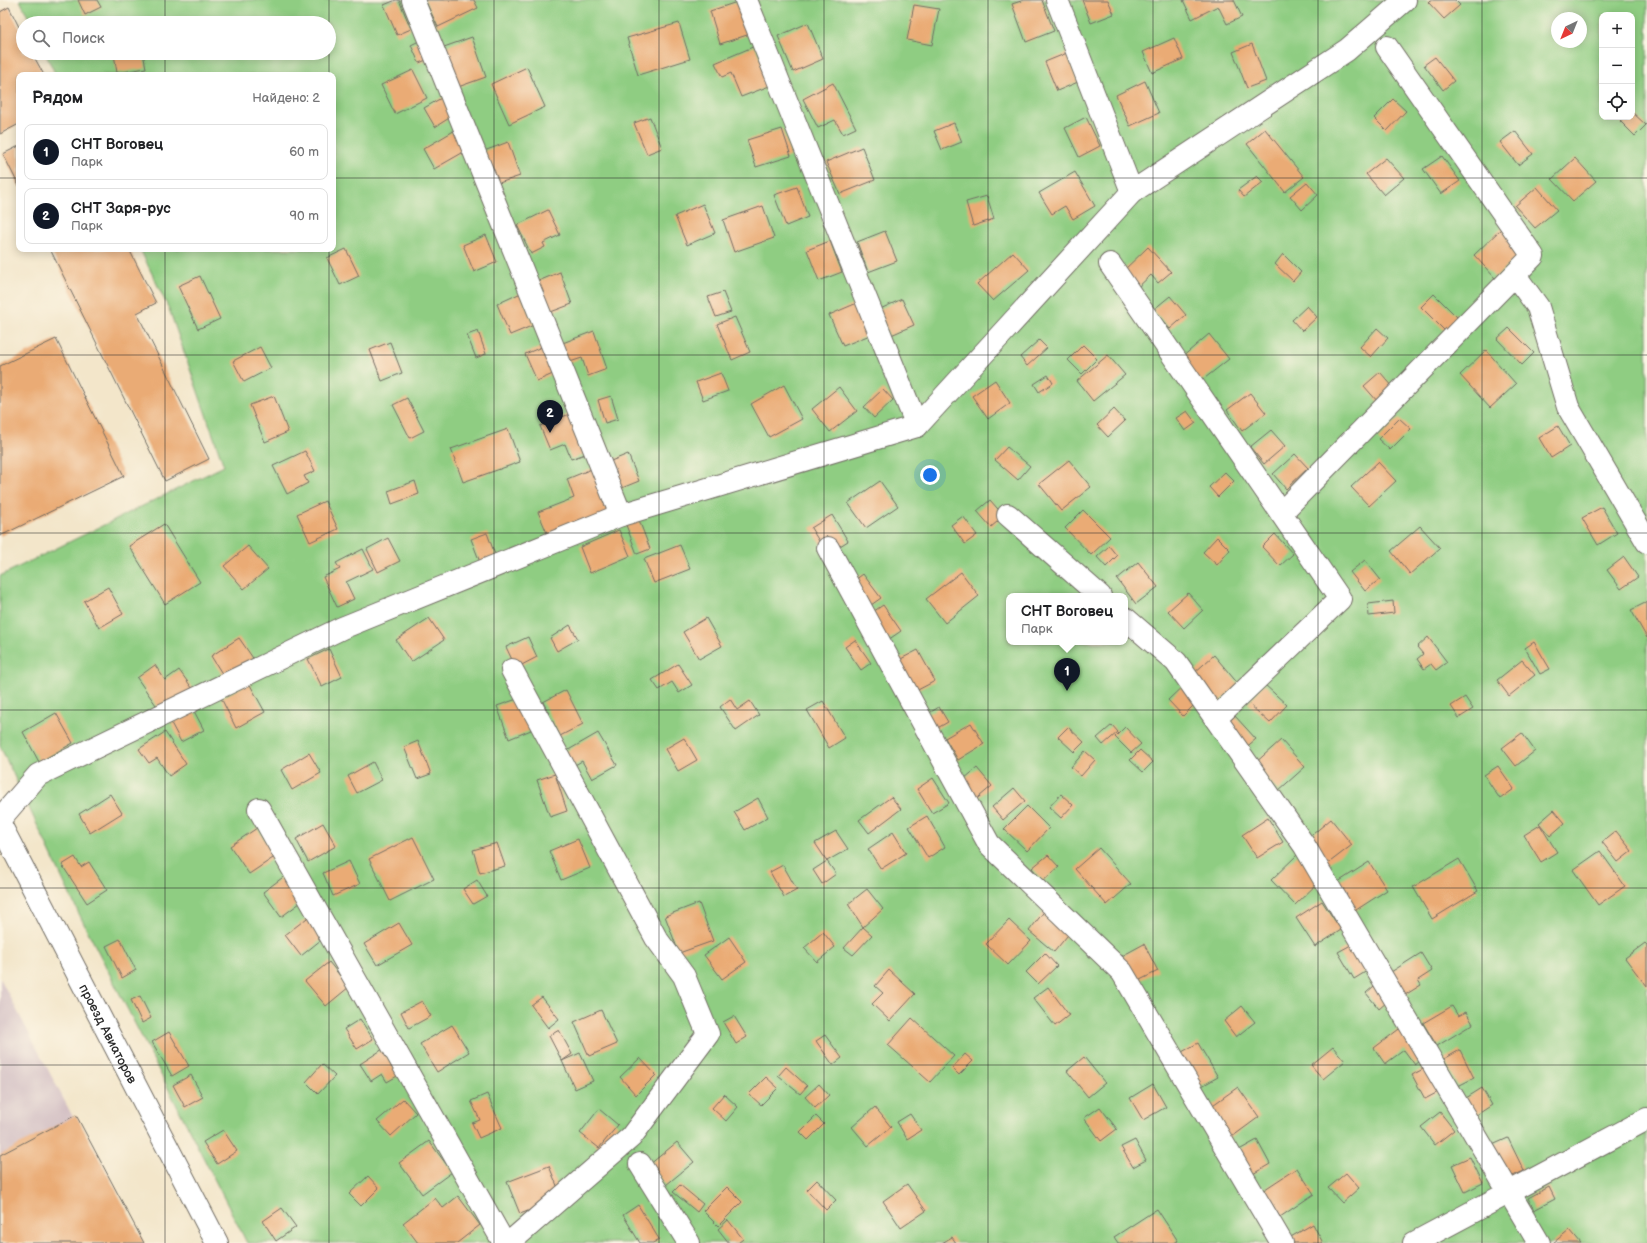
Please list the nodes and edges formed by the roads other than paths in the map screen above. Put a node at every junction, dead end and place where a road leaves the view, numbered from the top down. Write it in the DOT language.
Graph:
graph roads {
  1 [pos="413,0"];
  2 [pos="746,0"];
  3 [pos="1057,0"];
  4 [pos="1405,0"];
  5 [pos="1388,47"];
  6 [pos="1132,192"];
  7 [pos="1110,264"];
  8 [pos="1518,278"];
  9 [pos="917,426"];
  10 [pos="1281,513"];
  11 [pos="621,515"];
  12 [pos="1008,515"];
  13 [pos="1647,542"];
  14 [pos="828,548"];
  15 [pos="1097,593"];
  16 [pos="1128,621"];
  17 [pos="512,670"];
  18 [pos="1216,718"];
  19 [pos="259,809"];
  20 [pos="0,819"];
  21 [pos="0,824"];
  22 [pos="1647,1119"];
  23 [pos="640,1164"];
  24 [pos="1508,1193"];
  25 [pos="217,1243"];
  26 [pos="504,1243"];
  27 [pos="509,1243"];
  28 [pos="689,1243"];
  29 [pos="1282,1243"];
  30 [pos="1414,1243"];
  31 [pos="1539,1243"];
  1 -- 11 [label="street"];
  2 -- 9 [label="street"];
  3 -- 6 [label="street"];
  4 -- 6 [label="street"];
  5 -- 10 [label="street"];
  6 -- 9 [label="street"];
  7 -- 10 [label="street"];
  8 -- 13 [label="street"];
  9 -- 11 [label="street"];
  10 -- 18 [label="street"];
  11 -- 20 [label="street"];
  12 -- 15 [label="street"];
  14 -- 29 [label="street"];
  16 -- 18 [label="street"];
  17 -- 27 [label="street"];
  18 -- 24 [label="street"];
  19 -- 26 [label="street"];
  21 -- 25 [label="street, проезд Авиаторов"];
  22 -- 24 [label="street"];
  23 -- 28 [label="street"];
  24 -- 30 [label="street"];
  24 -- 31 [label="street"];
}
